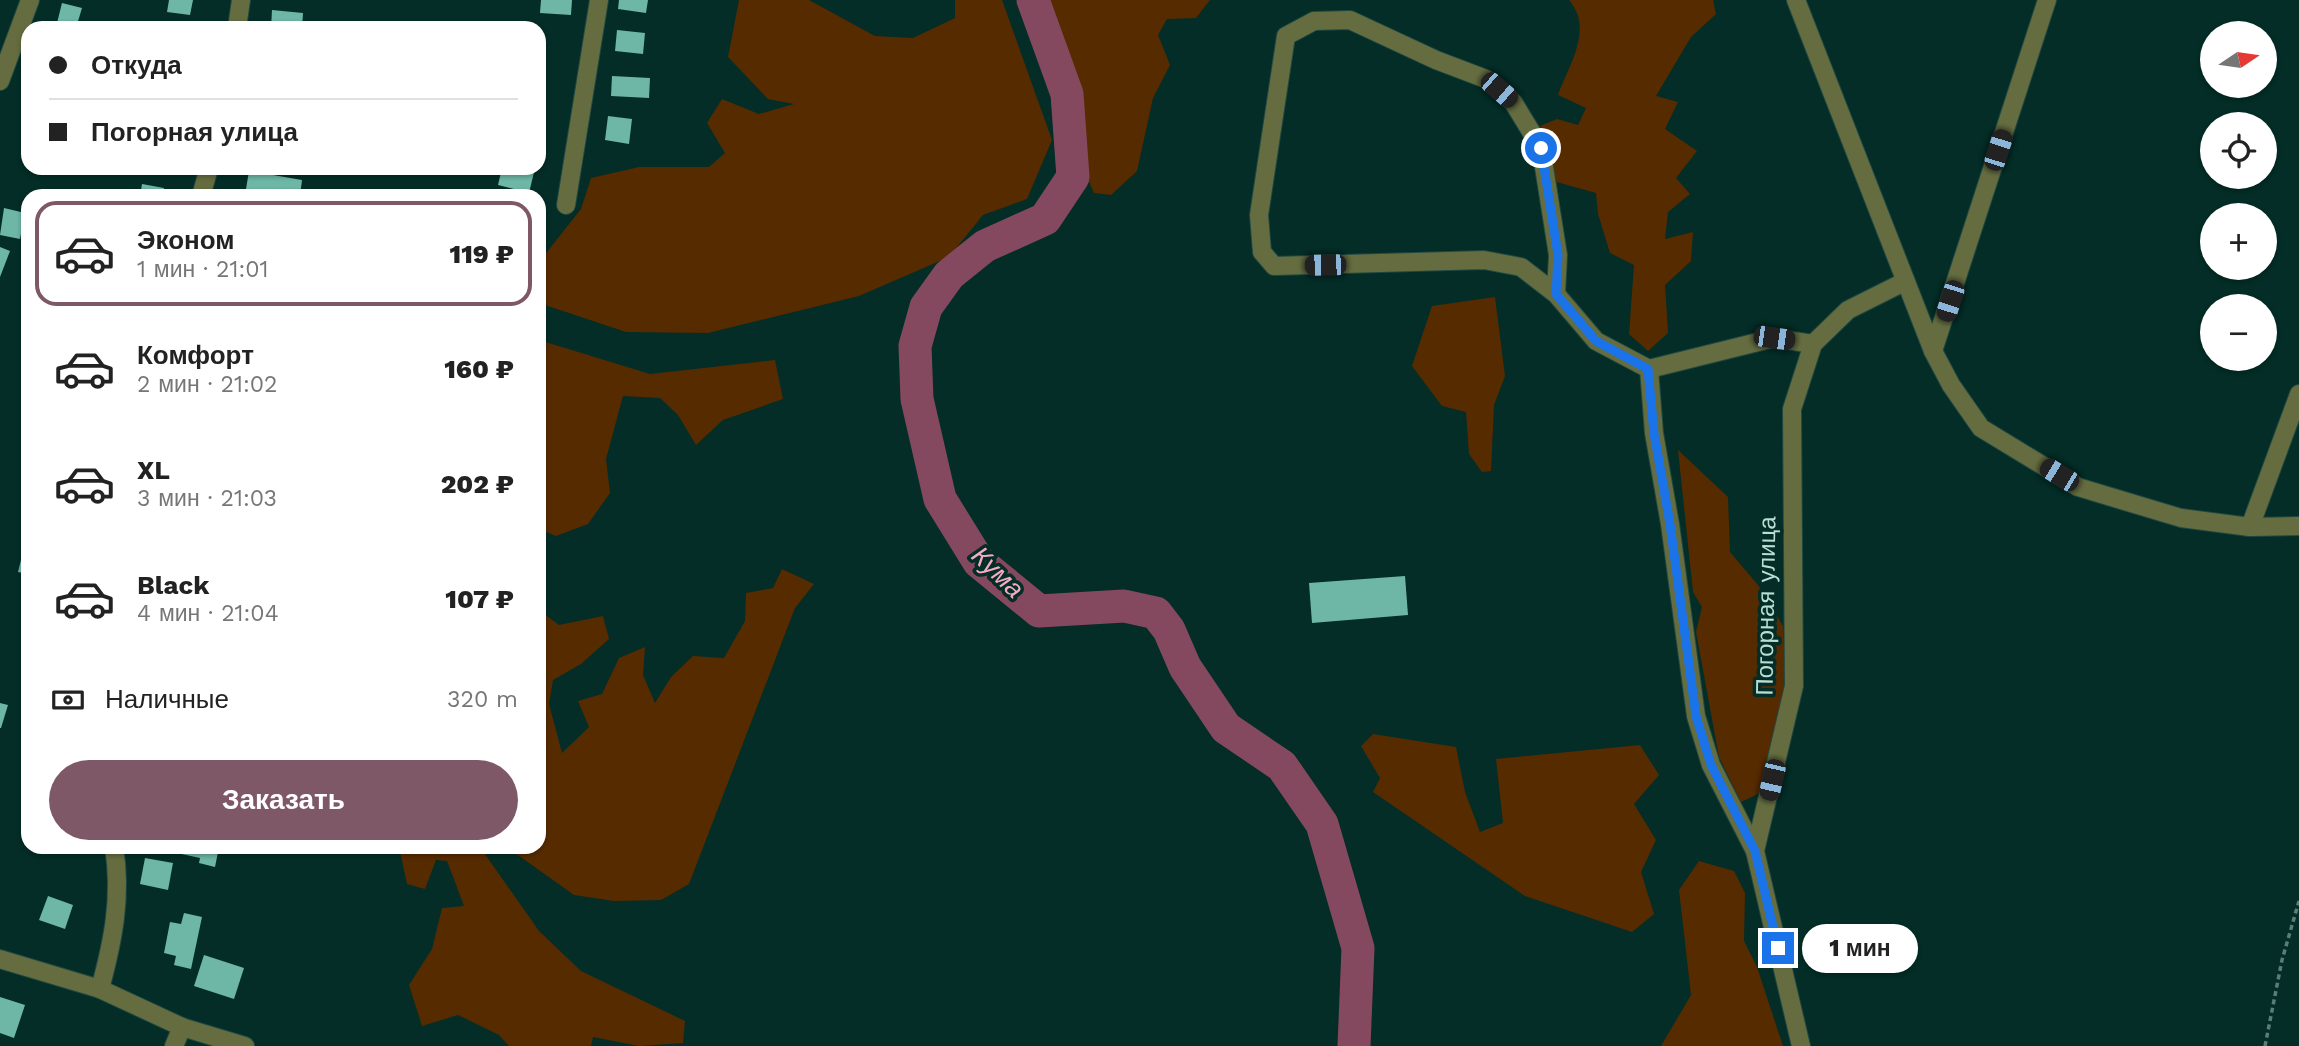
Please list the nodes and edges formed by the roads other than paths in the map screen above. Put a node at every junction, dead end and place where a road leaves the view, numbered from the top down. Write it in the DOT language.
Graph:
graph roads {
  1 [pos="30,0"];
  2 [pos="242,0"];
  3 [pos="599,0"];
  4 [pos="1796,0"];
  5 [pos="2047,0"];
  6 [pos="22,21"];
  7 [pos="238,21"];
  8 [pos="21,24"];
  9 [pos="0,81"];
  10 [pos="566,205"];
  11 [pos="1904,282"];
  12 [pos="1556,294"];
  13 [pos="1813,344"];
  14 [pos="1933,351"];
  15 [pos="1648,369"];
  16 [pos="2299,394"];
  17 [pos="2299,526"];
  18 [pos="2250,527"];
  19 [pos="1755,851"];
  20 [pos="115,854"];
  21 [pos="0,959"];
  22 [pos="100,989"];
  23 [pos="182,1027"];
  24 [pos="174,1046"];
  25 [pos="245,1046"];
  26 [pos="1801,1046"];
  1 -- 6 [label="street"];
  2 -- 7 [label="street"];
  3 -- 10 [label="street"];
  4 -- 11 [label="street"];
  5 -- 14 [label="street"];
  8 -- 9 [label="street"];
  11 -- 13 [label="street"];
  11 -- 14 [label="street"];
  12 -- 12 [label="street"];
  12 -- 15 [label="street"];
  13 -- 15 [label="street"];
  13 -- 19 [label="street, Погорная улица"];
  14 -- 18 [label="street"];
  15 -- 19 [label="street"];
  16 -- 18 [label="street"];
  17 -- 18 [label="street"];
  19 -- 26 [label="street, Погорная улица"];
  20 -- 22 [label="street"];
  21 -- 22 [label="street"];
  22 -- 23 [label="street"];
  23 -- 24 [label="street"];
  23 -- 25 [label="street"];
}
